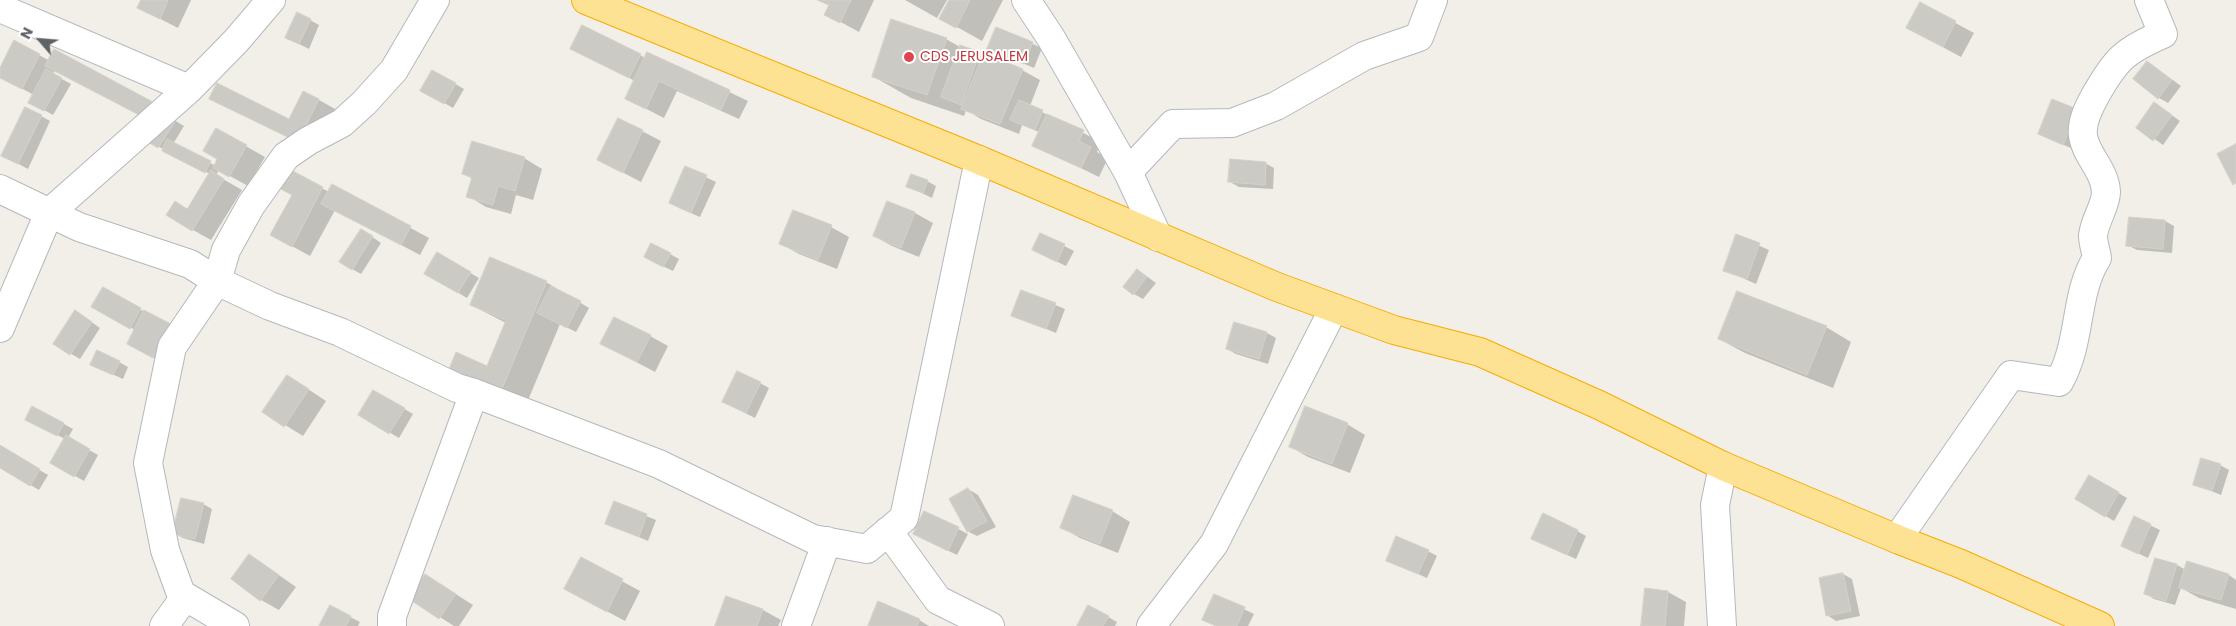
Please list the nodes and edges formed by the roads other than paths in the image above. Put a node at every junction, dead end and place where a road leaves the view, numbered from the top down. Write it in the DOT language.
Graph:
graph roads {
  1 [pos="270,0"];
  2 [pos="435,0"];
  3 [pos="586,0"];
  4 [pos="1026,0"];
  5 [pos="1433,0"];
  6 [pos="2149,0"];
  7 [pos="0,8"];
  8 [pos="190,89"];
  9 [pos="979,160"];
  10 [pos="1128,172"];
  11 [pos="0,189"];
  12 [pos="49,213"];
  13 [pos="1158,237"];
  14 [pos="217,281"];
  15 [pos="1334,308"];
  16 [pos="0,328"];
  17 [pos="474,393"];
  18 [pos="1723,466"];
  19 [pos="888,531"];
  20 [pos="1896,539"];
  21 [pos="827,542"];
  22 [pos="185,597"];
  23 [pos="164,626"];
  24 [pos="235,626"];
  25 [pos="392,626"];
  26 [pos="796,626"];
  27 [pos="990,626"];
  28 [pos="1151,626"];
  29 [pos="1722,626"];
  30 [pos="2100,626"];
  1 -- 8 [label="street"];
  2 -- 14 [label="street"];
  3 -- 9 [label="highway"];
  4 -- 10 [label="street"];
  5 -- 10 [label="street"];
  6 -- 20 [label="street"];
  7 -- 8 [label="street"];
  8 -- 12 [label="street"];
  9 -- 13 [label="highway"];
  9 -- 19 [label="street"];
  10 -- 13 [label="street"];
  11 -- 12 [label="street"];
  12 -- 14 [label="street"];
  12 -- 16 [label="street"];
  13 -- 15 [label="highway"];
  14 -- 17 [label="street"];
  14 -- 22 [label="street"];
  15 -- 18 [label="highway"];
  15 -- 28 [label="street"];
  17 -- 21 [label="street"];
  17 -- 25 [label="street"];
  18 -- 20 [label="highway"];
  18 -- 29 [label="street"];
  19 -- 21 [label="street"];
  19 -- 27 [label="street"];
  20 -- 30 [label="highway"];
  21 -- 26 [label="street"];
  22 -- 23 [label="street"];
  22 -- 24 [label="street"];
}
